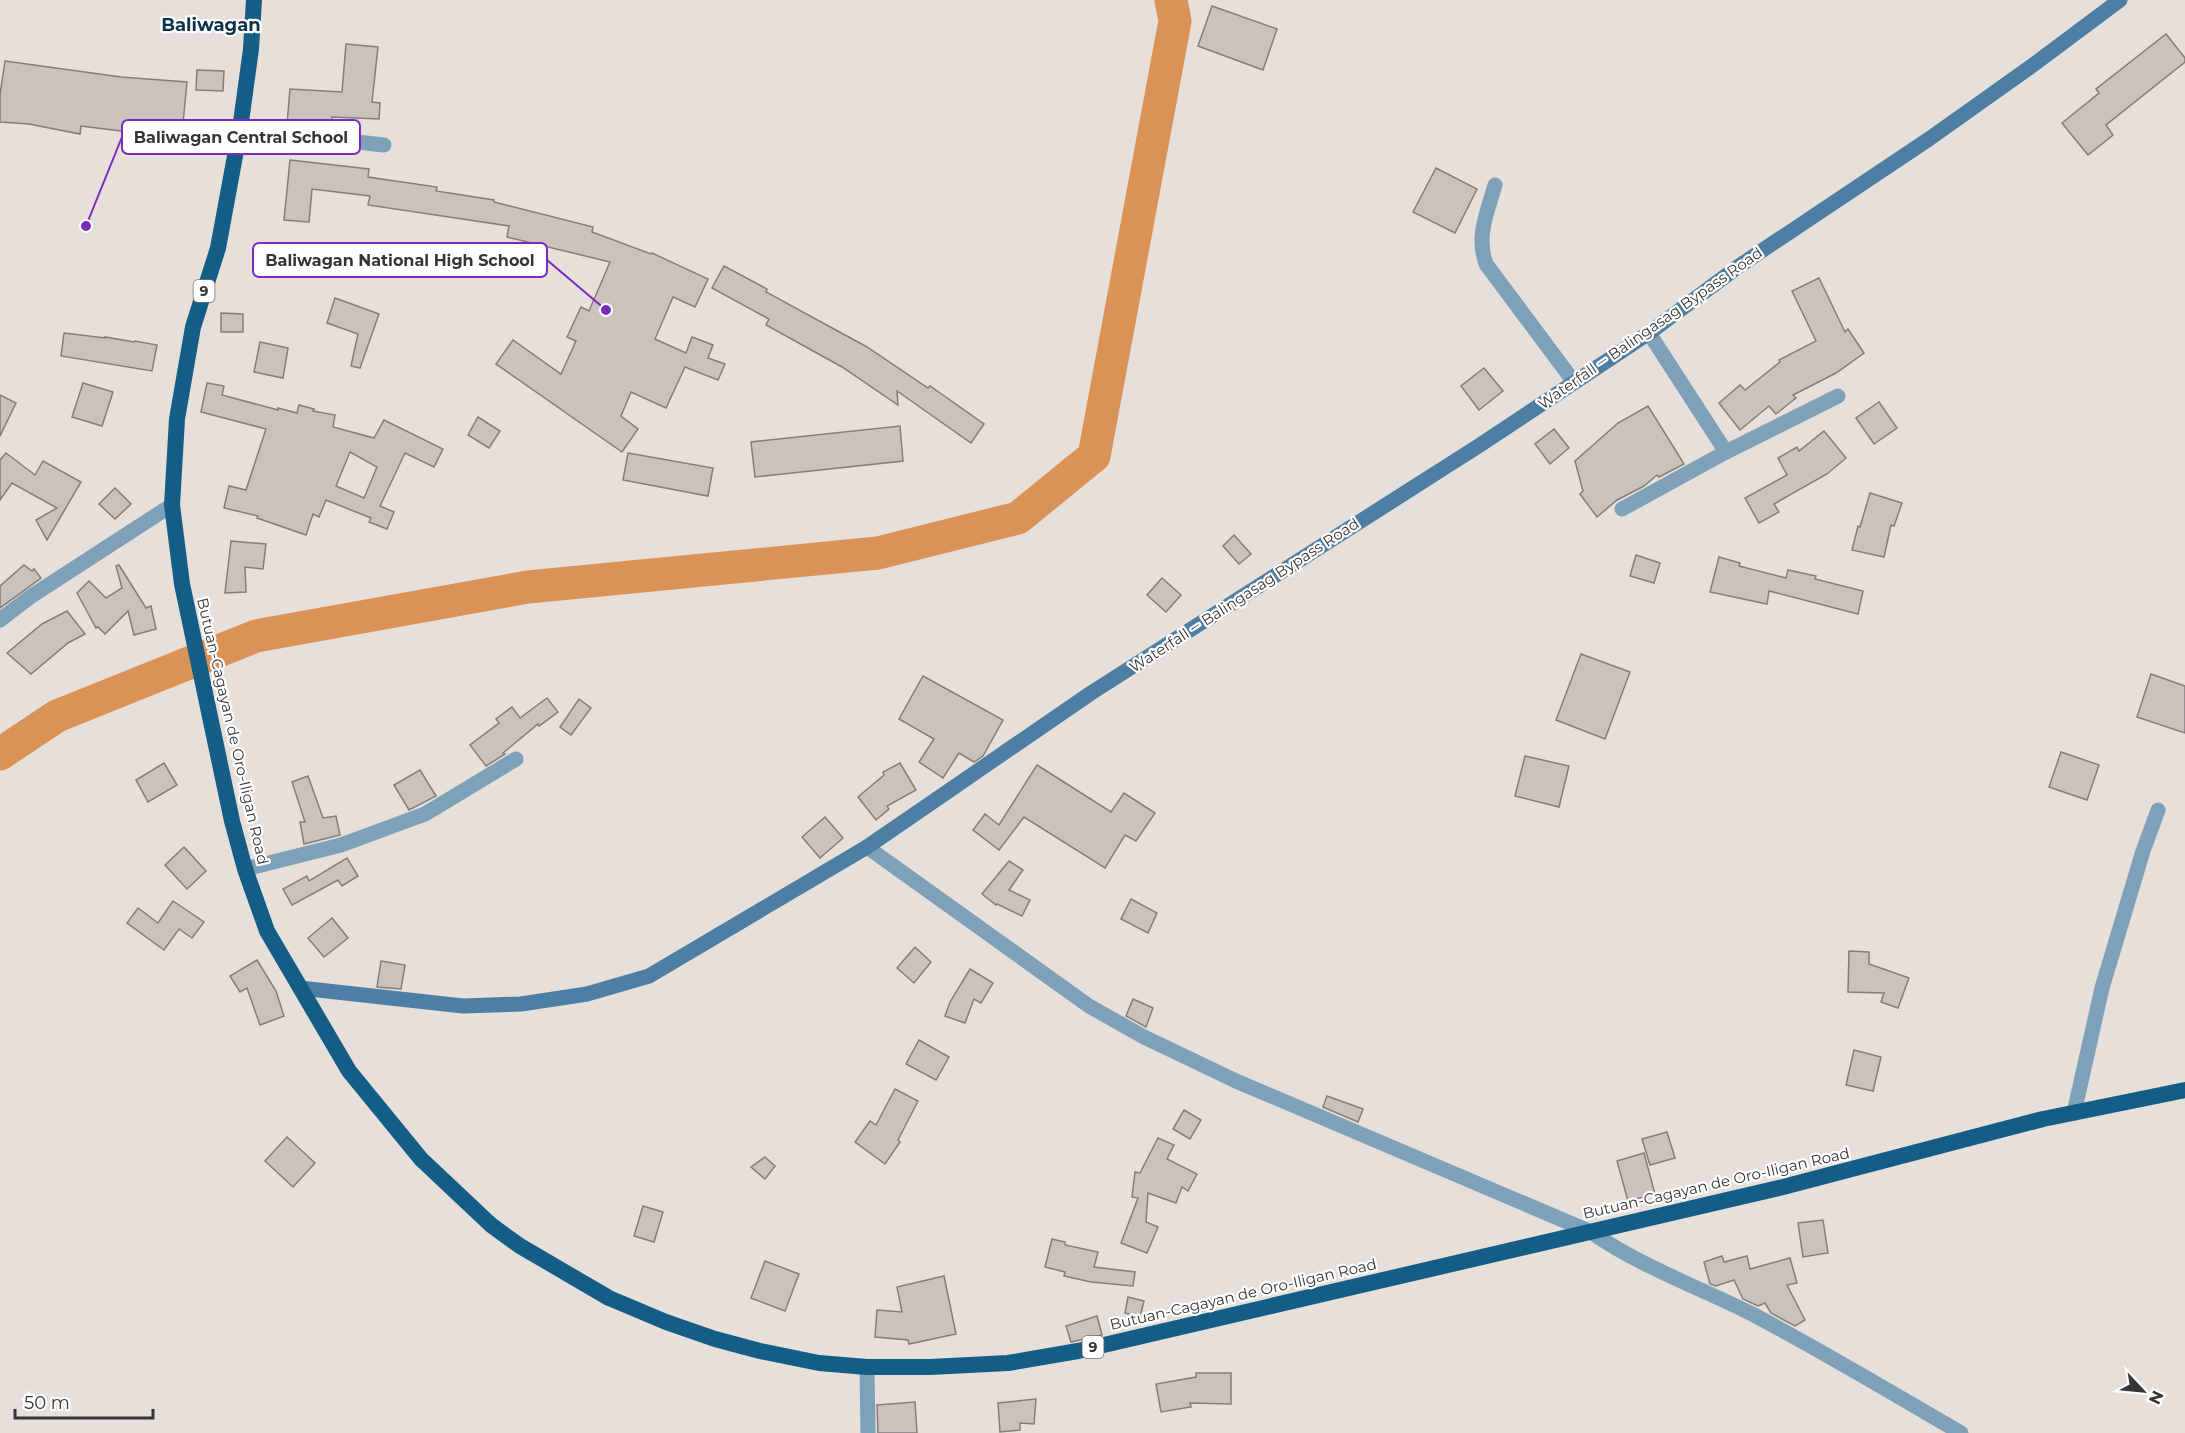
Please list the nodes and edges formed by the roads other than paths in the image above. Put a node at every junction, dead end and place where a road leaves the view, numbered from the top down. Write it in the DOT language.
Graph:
graph roads {
  1 [pos="255,0"];
  2 [pos="2120,0"];
  3 [pos="240,129"];
  4 [pos="384,145"];
  5 [pos="1495,185"];
  6 [pos="1649,333"];
  7 [pos="1574,382"];
  8 [pos="1838,396"];
  9 [pos="1726,452"];
  10 [pos="172,505"];
  11 [pos="1622,509"];
  12 [pos="0,620"];
  13 [pos="516,759"];
  14 [pos="2158,810"];
  15 [pos="867,847"];
  16 [pos="245,869"];
  17 [pos="300,988"];
  18 [pos="2185,1090"];
  19 [pos="2074,1113"];
  20 [pos="1591,1232"];
  21 [pos="867,1367"];
  22 [pos="868,1433"];
  23 [pos="1961,1433"];
  1 -- 3 [label="highway, Butuan-Cagayan de Oro-Iligan Road / 9"];
  2 -- 6 [label="main road, Waterfall ‒ Balingasag Bypass Road"];
  3 -- 4 [label="street"];
  3 -- 10 [label="highway, Butuan-Cagayan de Oro-Iligan Road / 9"];
  5 -- 7 [label="street"];
  6 -- 7 [label="main road, Waterfall ‒ Balingasag Bypass Road"];
  6 -- 9 [label="street"];
  7 -- 15 [label="main road, Waterfall ‒ Balingasag Bypass Road"];
  8 -- 9 [label="street"];
  9 -- 11 [label="street"];
  10 -- 12 [label="street"];
  10 -- 16 [label="highway, Butuan-Cagayan de Oro-Iligan Road / 9"];
  13 -- 16 [label="street"];
  14 -- 19 [label="street"];
  15 -- 17 [label="main road, Waterfall ‒ Balingasag Bypass Road"];
  15 -- 20 [label="street"];
  16 -- 17 [label="highway, Butuan-Cagayan de Oro-Iligan Road / 9"];
  17 -- 21 [label="highway, Butuan-Cagayan de Oro-Iligan Road / 9"];
  18 -- 19 [label="highway, Butuan-Cagayan de Oro-Iligan Road / 9"];
  19 -- 20 [label="highway, Butuan-Cagayan de Oro-Iligan Road / 9"];
  20 -- 21 [label="highway, Butuan-Cagayan de Oro-Iligan Road / 9"];
  20 -- 23 [label="street"];
  21 -- 22 [label="street"];
}
